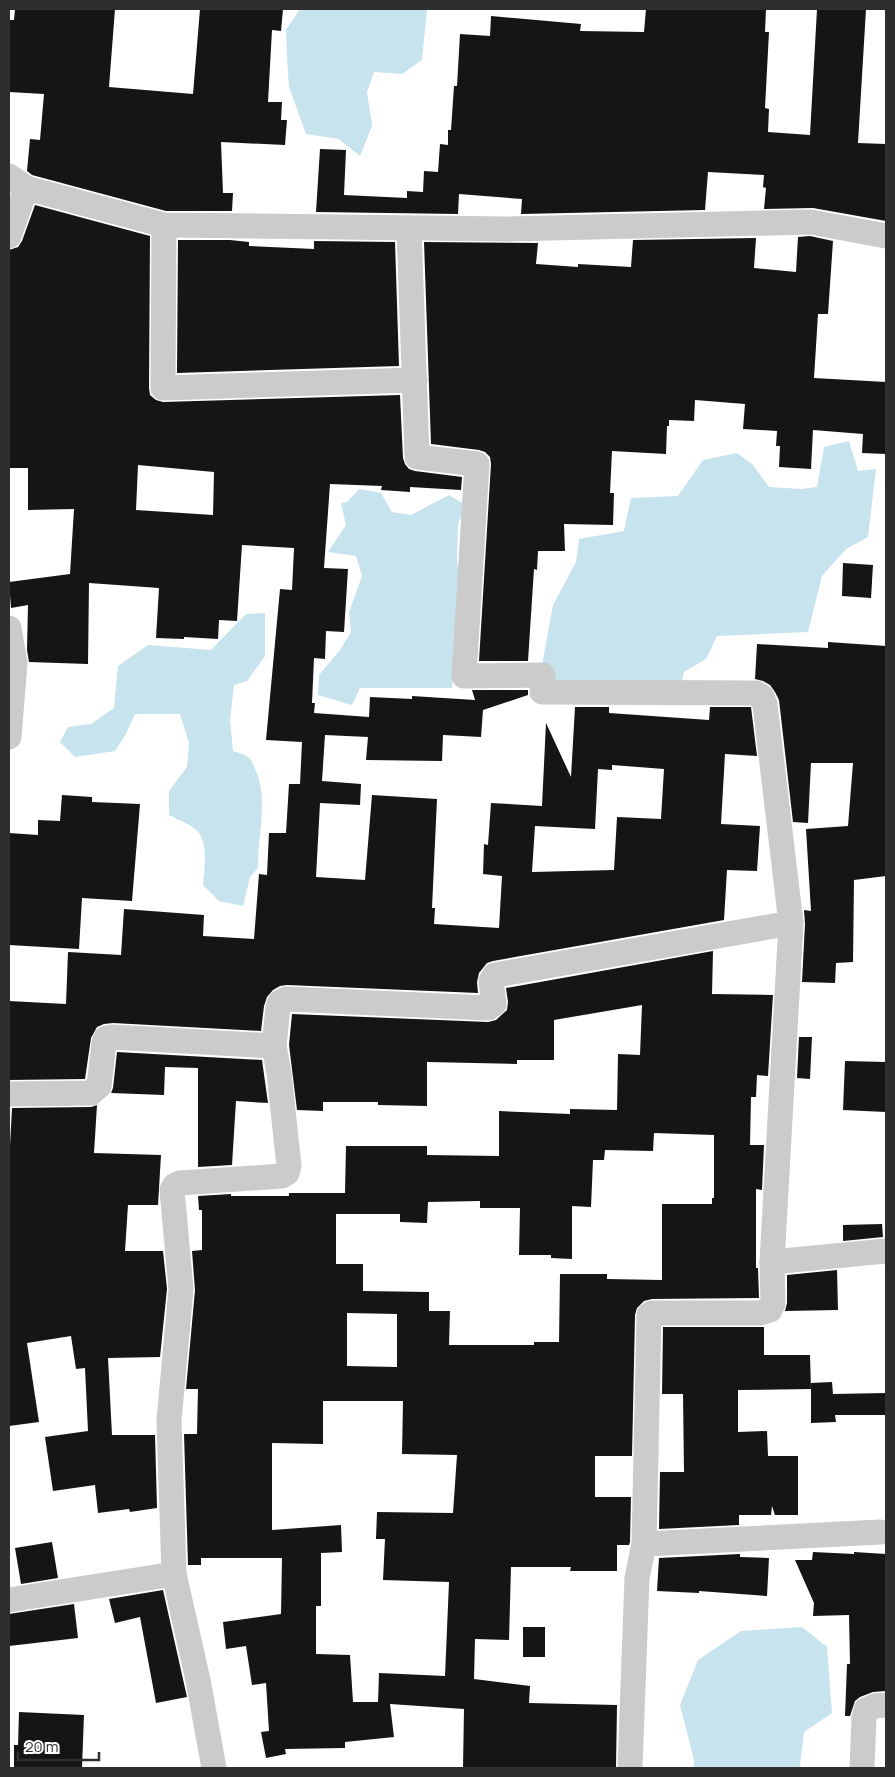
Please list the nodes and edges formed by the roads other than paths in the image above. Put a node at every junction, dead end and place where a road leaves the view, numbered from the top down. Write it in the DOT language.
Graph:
graph roads {
  1 [pos="17,182"];
  2 [pos="164,225"];
  3 [pos="409,228"];
  4 [pos="9,236"];
  5 [pos="886,236"];
  6 [pos="415,380"];
  7 [pos="9,628"];
  8 [pos="9,737"];
  9 [pos="791,922"];
  10 [pos="274,1046"];
  11 [pos="9,1094"];
  12 [pos="886,1252"];
  13 [pos="772,1262"];
  14 [pos="880,1532"];
  15 [pos="644,1544"];
  16 [pos="174,1574"];
  17 [pos="9,1600"];
  18 [pos="886,1705"];
  19 [pos="214,1768"];
  20 [pos="630,1768"];
  21 [pos="862,1768"];
  1 -- 2 [label="street"];
  1 -- 4 [label="street"];
  2 -- 3 [label="street"];
  2 -- 6 [label="street"];
  3 -- 5 [label="street"];
  3 -- 6 [label="street"];
  6 -- 9 [label="street"];
  7 -- 8 [label="street"];
  9 -- 10 [label="street"];
  9 -- 13 [label="street"];
  10 -- 11 [label="street"];
  10 -- 16 [label="street"];
  12 -- 13 [label="street"];
  13 -- 15 [label="street"];
  14 -- 15 [label="street"];
  15 -- 20 [label="street"];
  16 -- 17 [label="street"];
  16 -- 19 [label="street"];
  18 -- 21 [label="street"];
}
